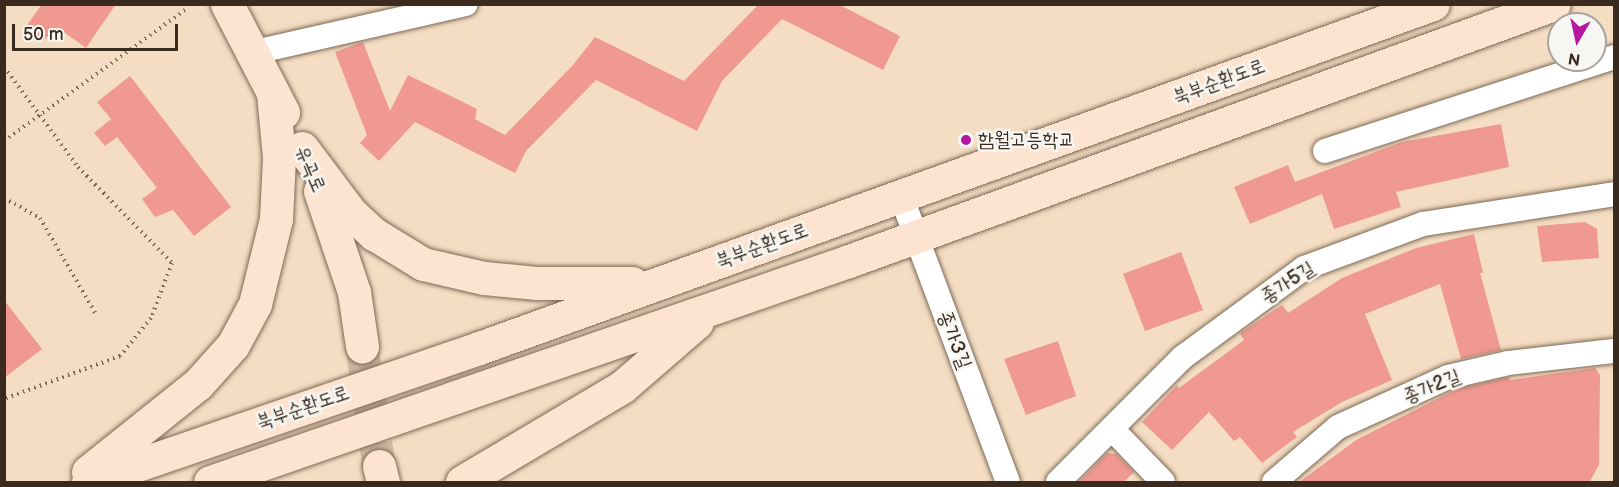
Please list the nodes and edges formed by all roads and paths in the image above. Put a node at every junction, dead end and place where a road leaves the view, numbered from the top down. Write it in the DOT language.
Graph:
graph roads {
  1 [pos="227,4"];
  2 [pos="466,4"];
  3 [pos="1433,4"];
  4 [pos="1554,4"];
  5 [pos="188,8"];
  6 [pos="255,52"];
  7 [pos="1614,57"];
  8 [pos="4,67"];
  9 [pos="273,93"];
  10 [pos="40,115"];
  11 [pos="4,141"];
  12 [pos="302,148"];
  13 [pos="1325,151"];
  14 [pos="1614,194"];
  15 [pos="901,196"];
  16 [pos="4,198"];
  17 [pos="916,237"];
  18 [pos="667,280"];
  19 [pos="711,309"];
  20 [pos="97,316"];
  21 [pos="362,346"];
  22 [pos="1614,351"];
  23 [pos="4,399"];
  24 [pos="1113,430"];
  25 [pos="72,483"];
  26 [pos="88,483"];
  27 [pos="210,483"];
  28 [pos="462,483"];
  29 [pos="1008,483"];
  30 [pos="1058,483"];
  31 [pos="1163,483"];
  32 [pos="1274,483"];
  1 -- 6 [label="main road, 유곡로"];
  2 -- 6 [label="street"];
  3 -- 15 [label="main road, 북부순환도로"];
  4 -- 17 [label="main road, 북부순환도로"];
  5 -- 10 [label="path"];
  6 -- 9 [label="main road, 유곡로"];
  7 -- 13 [label="street"];
  8 -- 10 [label="path"];
  9 -- 12 [label="main road, 유곡로"];
  9 -- 25 [label="main road"];
  10 -- 11 [label="path"];
  10 -- 23 [label="path"];
  12 -- 18 [label="main road"];
  12 -- 21 [label="main road, 유곡로"];
  14 -- 24 [label="street, 종가5길"];
  15 -- 17 [label="street, 종가3길"];
  15 -- 18 [label="main road, 북부순환도로"];
  16 -- 20 [label="path"];
  17 -- 19 [label="main road, 북부순환도로"];
  17 -- 29 [label="street, 종가3길"];
  18 -- 26 [label="main road, 북부순환도로"];
  19 -- 27 [label="main road, 북부순환도로"];
  19 -- 28 [label="main road"];
  22 -- 32 [label="street, 종가2길"];
  24 -- 30 [label="street, 종가5길"];
  24 -- 31 [label="street"];
}
